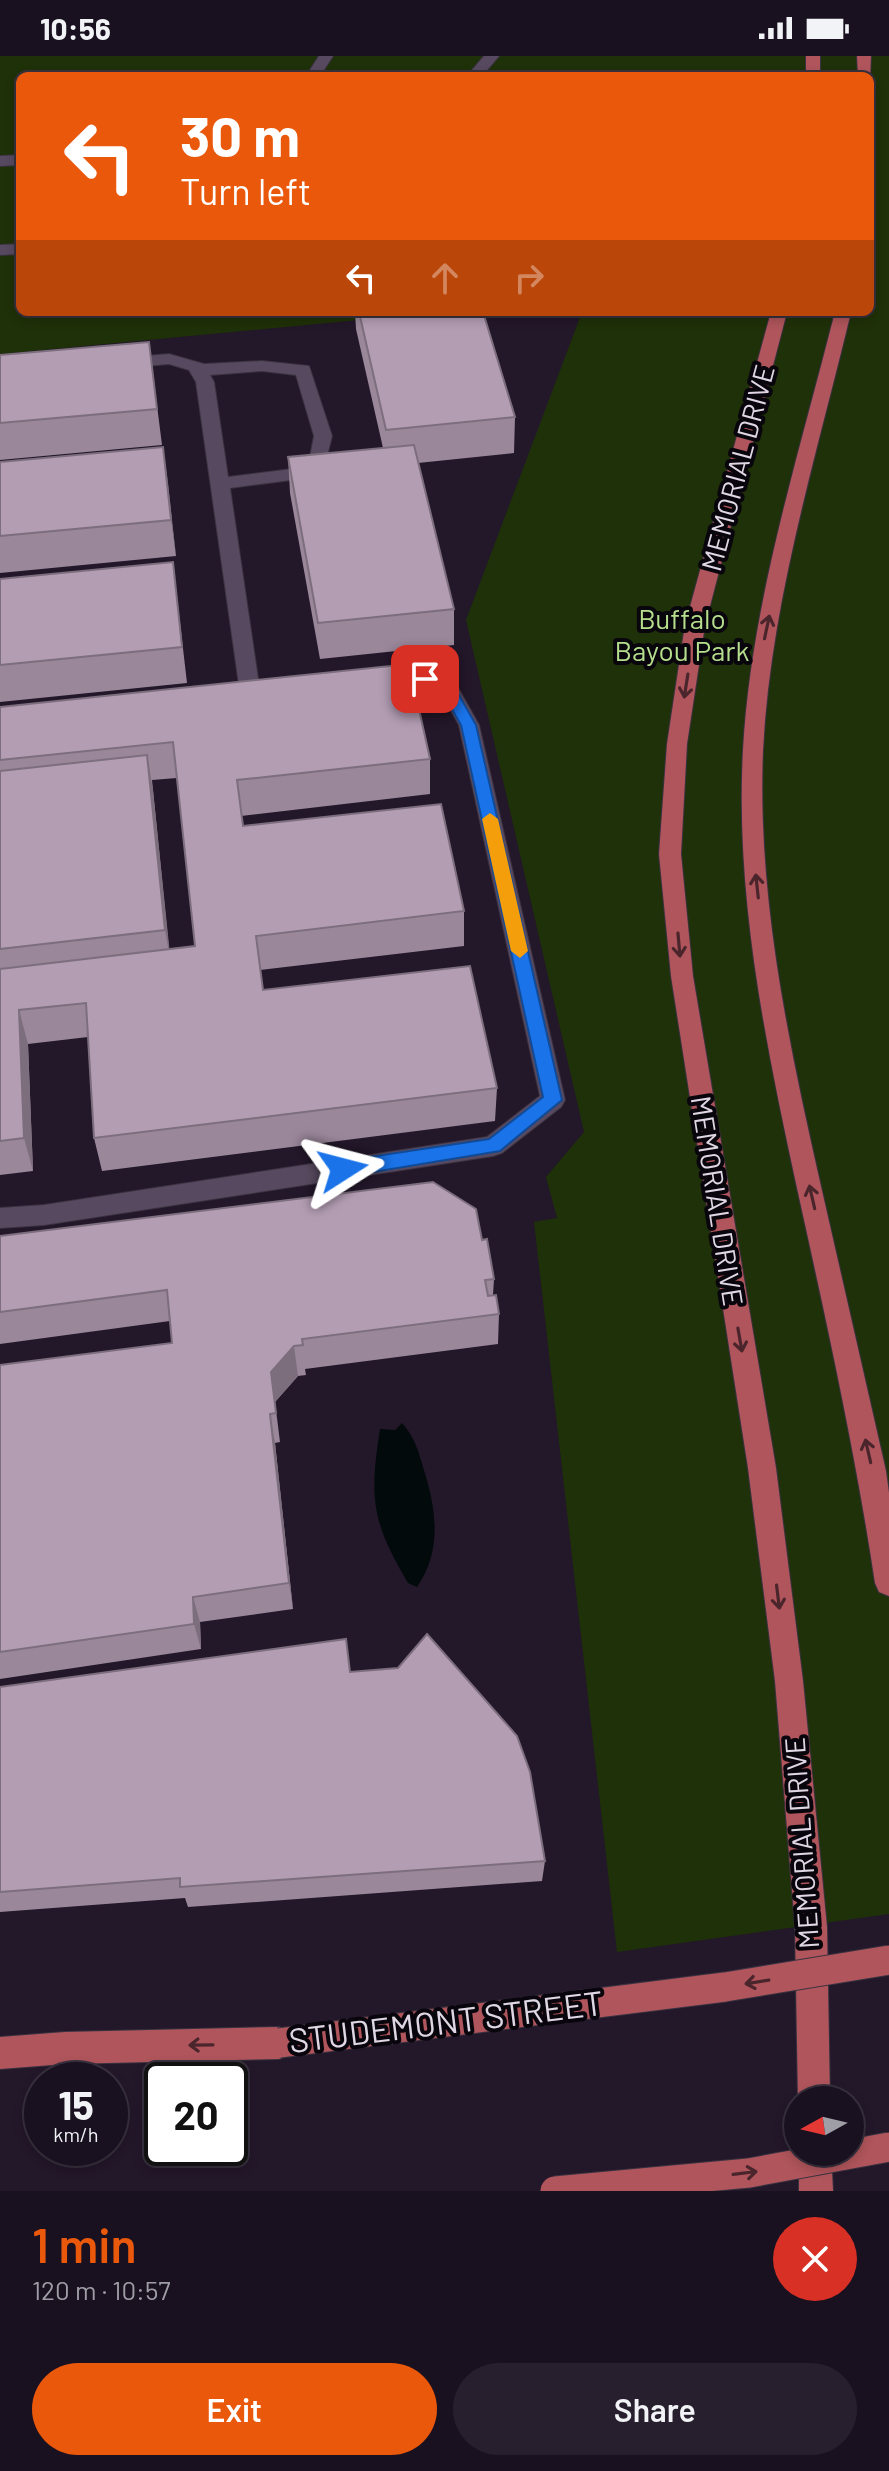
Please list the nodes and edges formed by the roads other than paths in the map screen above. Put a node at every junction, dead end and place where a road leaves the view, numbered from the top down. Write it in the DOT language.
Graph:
graph roads {
  1 [pos="492,56"];
  2 [pos="478,72"];
  3 [pos="778,316"];
  4 [pos="842,316"];
  5 [pos="108,364"];
  6 [pos="198,370"];
  7 [pos="220,484"];
  8 [pos="356,680"];
  9 [pos="278,689"];
  10 [pos="0,1218"];
  11 [pos="889,1583"];
  12 [pos="889,1960"];
  13 [pos="0,2053"];
  14 [pos="814,2086"];
  15 [pos="889,2147"];
  16 [pos="815,2166"];
  17 [pos="555,2191"];
  18 [pos="816,2191"];
  1 -- 2 [label="lane"];
  3 -- 14 [label="main road, MEMORIAL DRIVE, one-way"];
  11 -- 4 [label="main road, one-way"];
  5 -- 6 [label="lane"];
  6 -- 7 [label="lane"];
  6 -- 7 [label="lane"];
  7 -- 9 [label="lane"];
  8 -- 10 [label="lane"];
  12 -- 13 [label="main road, STUDEMONT STREET, one-way, bridge"];
  17 -- 15 [label="main road, one-way, bridge"];
  16 -- 18 [label="main road"];
}
